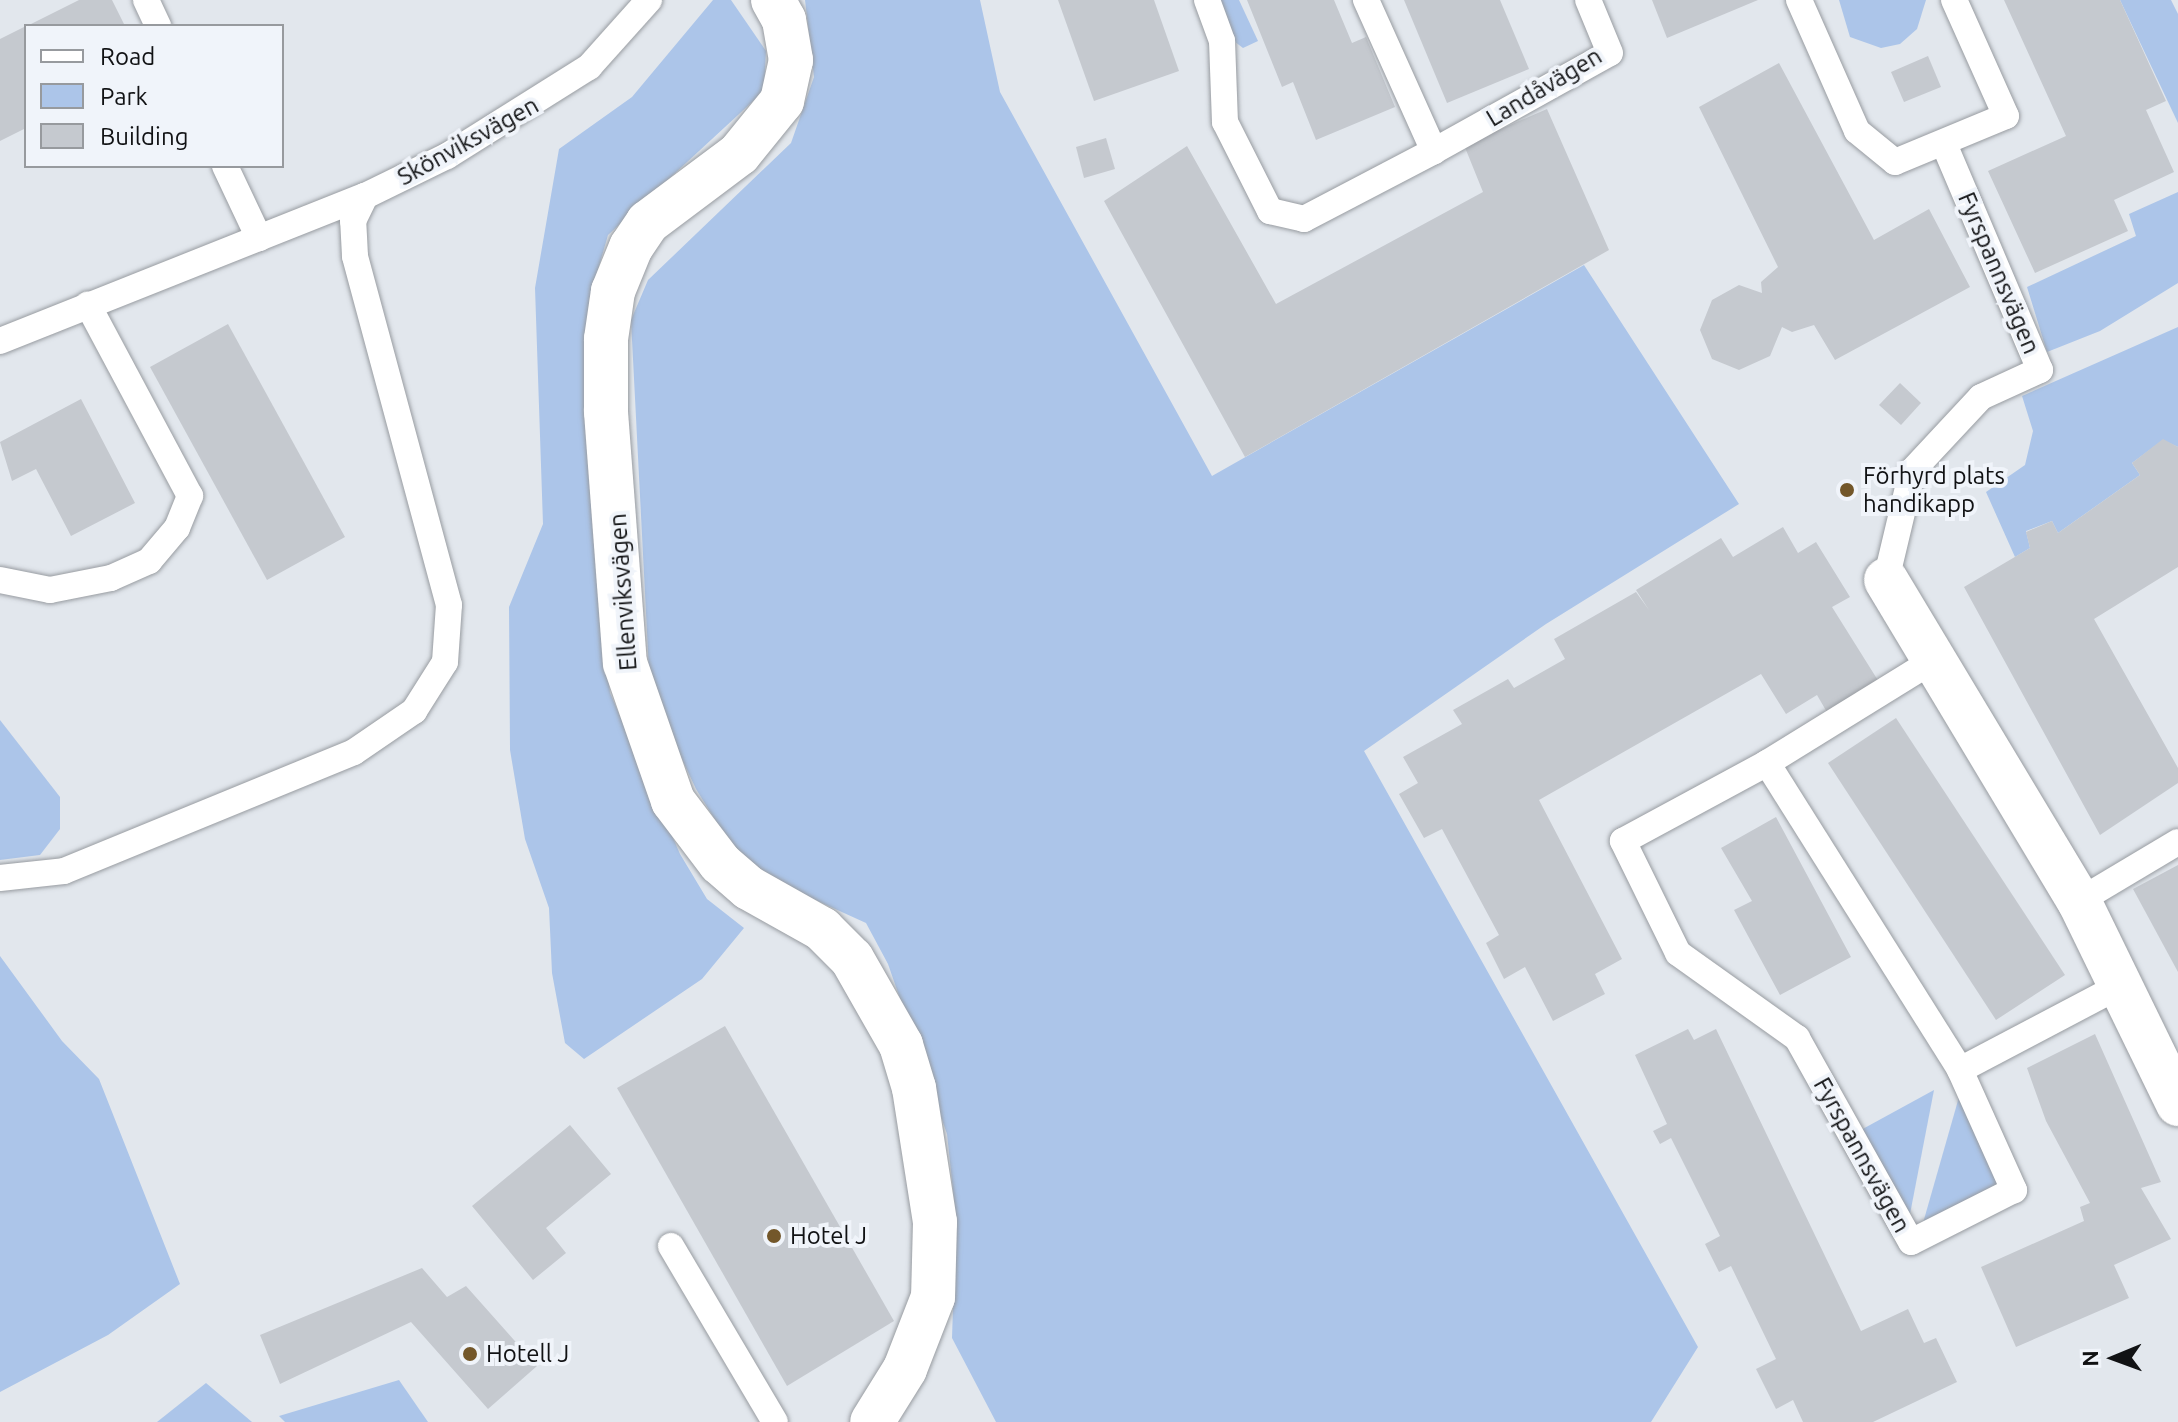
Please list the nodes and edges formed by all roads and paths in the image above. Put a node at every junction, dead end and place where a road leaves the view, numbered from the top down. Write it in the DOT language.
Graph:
graph roads {
  1 [pos="146,0"];
  2 [pos="649,0"];
  3 [pos="773,0"];
  4 [pos="1207,0"];
  5 [pos="1366,0"];
  6 [pos="1588,0"];
  7 [pos="1799,0"];
  8 [pos="1954,0"];
  9 [pos="157,24"];
  10 [pos="1944,144"];
  11 [pos="1434,151"];
  12 [pos="226,168"];
  13 [pos="365,196"];
  14 [pos="259,238"];
  15 [pos="88,305"];
  16 [pos="0,341"];
  17 [pos="0,580"];
  18 [pos="1886,580"];
  19 [pos="1932,661"];
  20 [pos="1767,763"];
  21 [pos="2178,842"];
  22 [pos="0,878"];
  23 [pos="2079,901"];
  24 [pos="2119,986"];
  25 [pos="1960,1070"];
  26 [pos="2178,1104"];
  27 [pos="671,1246"];
  28 [pos="775,1422"];
  29 [pos="872,1422"];
  1 -- 9 [label="lane"];
  2 -- 13 [label="lane, Skönviksvägen"];
  3 -- 29 [label="street, Ellenviksvägen"];
  4 -- 11 [label="lane, Landåvägen"];
  5 -- 11 [label="lane"];
  6 -- 11 [label="lane, Landåvägen"];
  7 -- 10 [label="lane"];
  8 -- 10 [label="lane"];
  10 -- 18 [label="lane, Fyrspannsvägen"];
  12 -- 14 [label="lane"];
  13 -- 14 [label="lane, Skönviksvägen"];
  13 -- 22 [label="lane"];
  14 -- 15 [label="lane, Skönviksvägen"];
  15 -- 16 [label="lane, Skönviksvägen"];
  15 -- 17 [label="lane"];
  18 -- 19 [label="street, Fyrspannsvägen"];
  19 -- 20 [label="lane, Fyrspannsvägen"];
  19 -- 23 [label="street, Fyrspannsvägen"];
  20 -- 25 [label="lane, Fyrspannsvägen"];
  20 -- 25 [label="lane, Fyrspannsvägen"];
  21 -- 23 [label="lane"];
  23 -- 24 [label="street, Fyrspannsvägen"];
  24 -- 25 [label="lane"];
  24 -- 26 [label="street, Fyrspannsvägen"];
  27 -- 28 [label="lane"];
}
